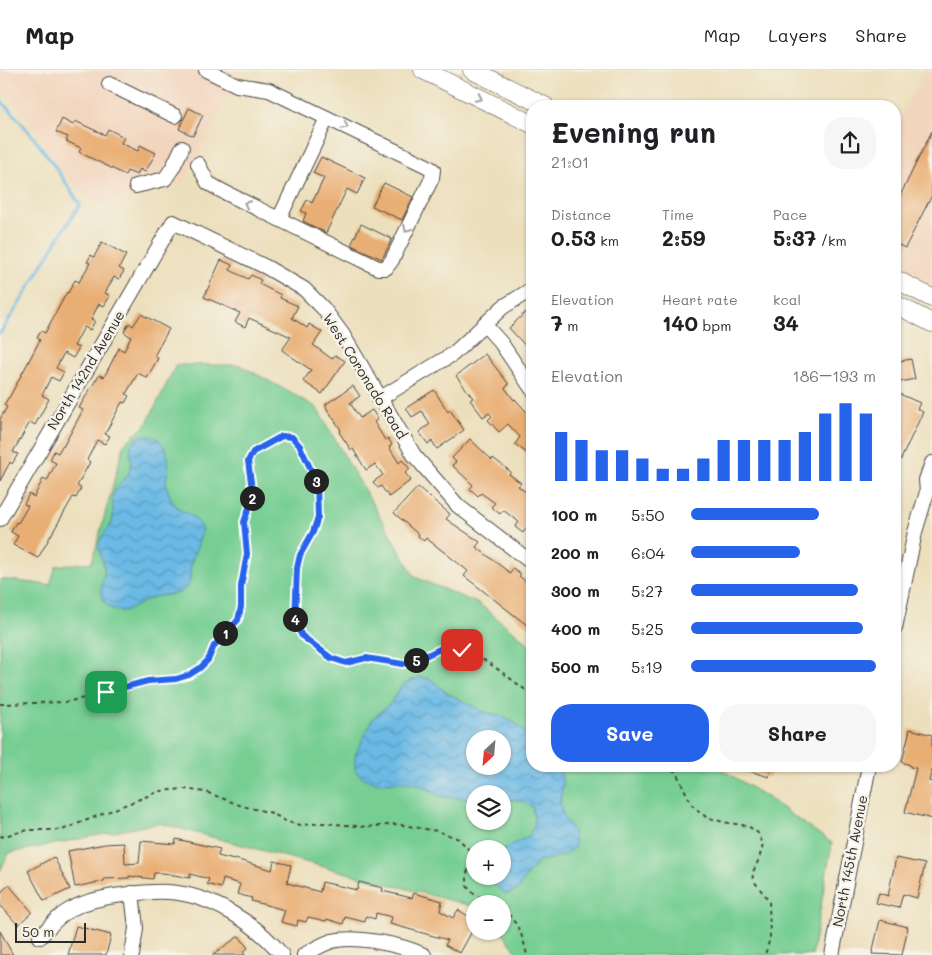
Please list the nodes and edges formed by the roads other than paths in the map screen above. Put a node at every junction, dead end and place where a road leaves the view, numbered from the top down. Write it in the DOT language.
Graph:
graph roads {
  1 [pos="206,70"];
  2 [pos="472,70"];
  3 [pos="432,72"];
  4 [pos="109,84"];
  5 [pos="533,100"];
  6 [pos="175,116"];
  7 [pos="327,118"];
  8 [pos="526,121"];
  9 [pos="182,148"];
  10 [pos="198,164"];
  11 [pos="136,186"];
  12 [pos="279,219"];
  13 [pos="173,222"];
  14 [pos="901,282"];
  15 [pos="526,293"];
  16 [pos="932,298"];
  17 [pos="901,307"];
  18 [pos="932,323"];
  19 [pos="484,324"];
  20 [pos="526,380"];
  21 [pos="379,399"];
  22 [pos="932,463"];
  23 [pos="929,489"];
  24 [pos="0,519"];
  25 [pos="526,558"];
  26 [pos="901,599"];
  27 [pos="867,772"];
  28 [pos="132,893"];
  29 [pos="40,937"];
  30 [pos="132,955"];
  31 [pos="282,955"];
  32 [pos="304,955"];
  33 [pos="424,955"];
  34 [pos="832,955"];
  1 -- 7 [label="street"];
  2 -- 5 [label="main road"];
  3 -- 8 [label="main road, one-way"];
  4 -- 6 [label="street"];
  7 -- 12 [label="street"];
  7 -- 12 [label="street, one-way"];
  9 -- 11 [label="street"];
  12 -- 10 [label="street, one-way"];
  13 -- 21 [label="street, West Coronado Road"];
  13 -- 24 [label="street, North 142nd Avenue"];
  14 -- 16 [label="main road"];
  15 -- 19 [label="street"];
  17 -- 18 [label="main road"];
  19 -- 20 [label="street"];
  19 -- 21 [label="street"];
  21 -- 25 [label="street, West Coronado Road"];
  22 -- 23 [label="street"];
  23 -- 26 [label="street"];
  27 -- 34 [label="street, North 145th Avenue"];
  28 -- 29 [label="street"];
  28 -- 30 [label="street"];
  28 -- 31 [label="street"];
  32 -- 33 [label="street"];
}
